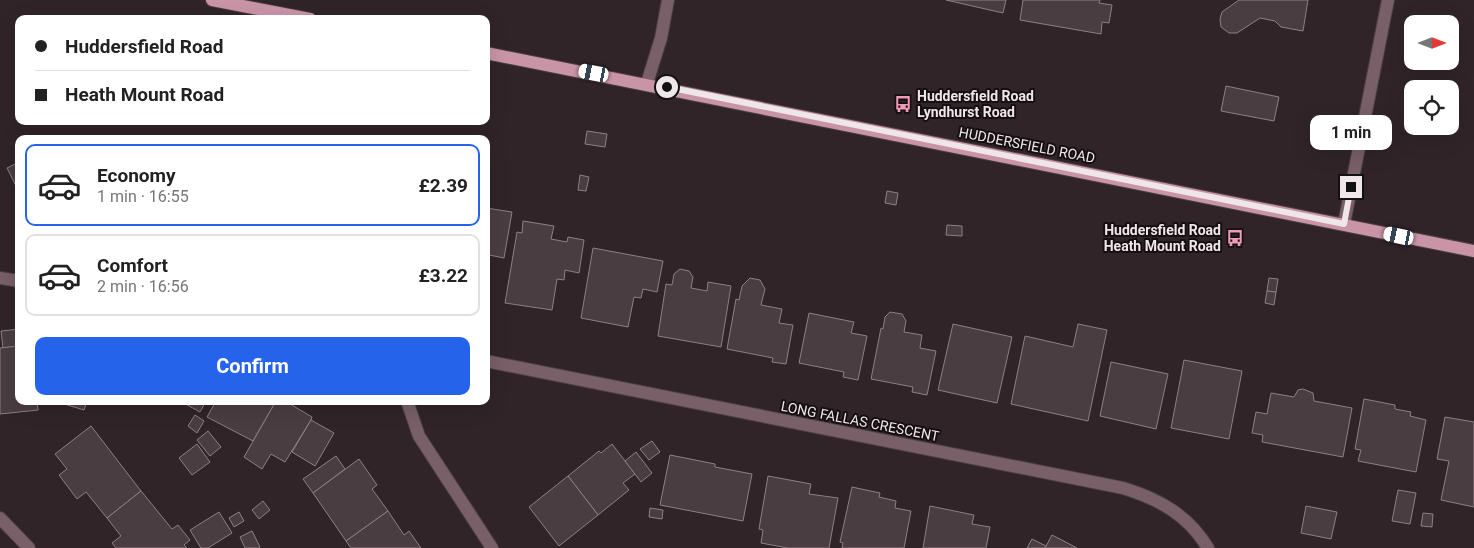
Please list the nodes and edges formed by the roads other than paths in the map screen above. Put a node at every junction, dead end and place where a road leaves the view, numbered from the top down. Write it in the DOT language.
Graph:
graph roads {
  1 [pos="212,0"];
  2 [pos="668,0"];
  3 [pos="1388,0"];
  4 [pos="289,15"];
  5 [pos="490,54"];
  6 [pos="647,84"];
  7 [pos="1344,224"];
  8 [pos="1474,251"];
  9 [pos="0,278"];
  10 [pos="15,280"];
  11 [pos="490,362"];
  12 [pos="408,405"];
  13 [pos="0,518"];
  14 [pos="29,548"];
  15 [pos="492,548"];
  16 [pos="1208,548"];
  1 -- 4 [label="main road"];
  2 -- 6 [label="street"];
  3 -- 7 [label="street"];
  5 -- 6 [label="main road, HUDDERSFIELD ROAD"];
  6 -- 7 [label="main road, HUDDERSFIELD ROAD"];
  7 -- 8 [label="main road, HUDDERSFIELD ROAD"];
  9 -- 10 [label="street"];
  11 -- 16 [label="street, LONG FALLAS CRESCENT"];
  12 -- 15 [label="street"];
  13 -- 14 [label="street"];
}
